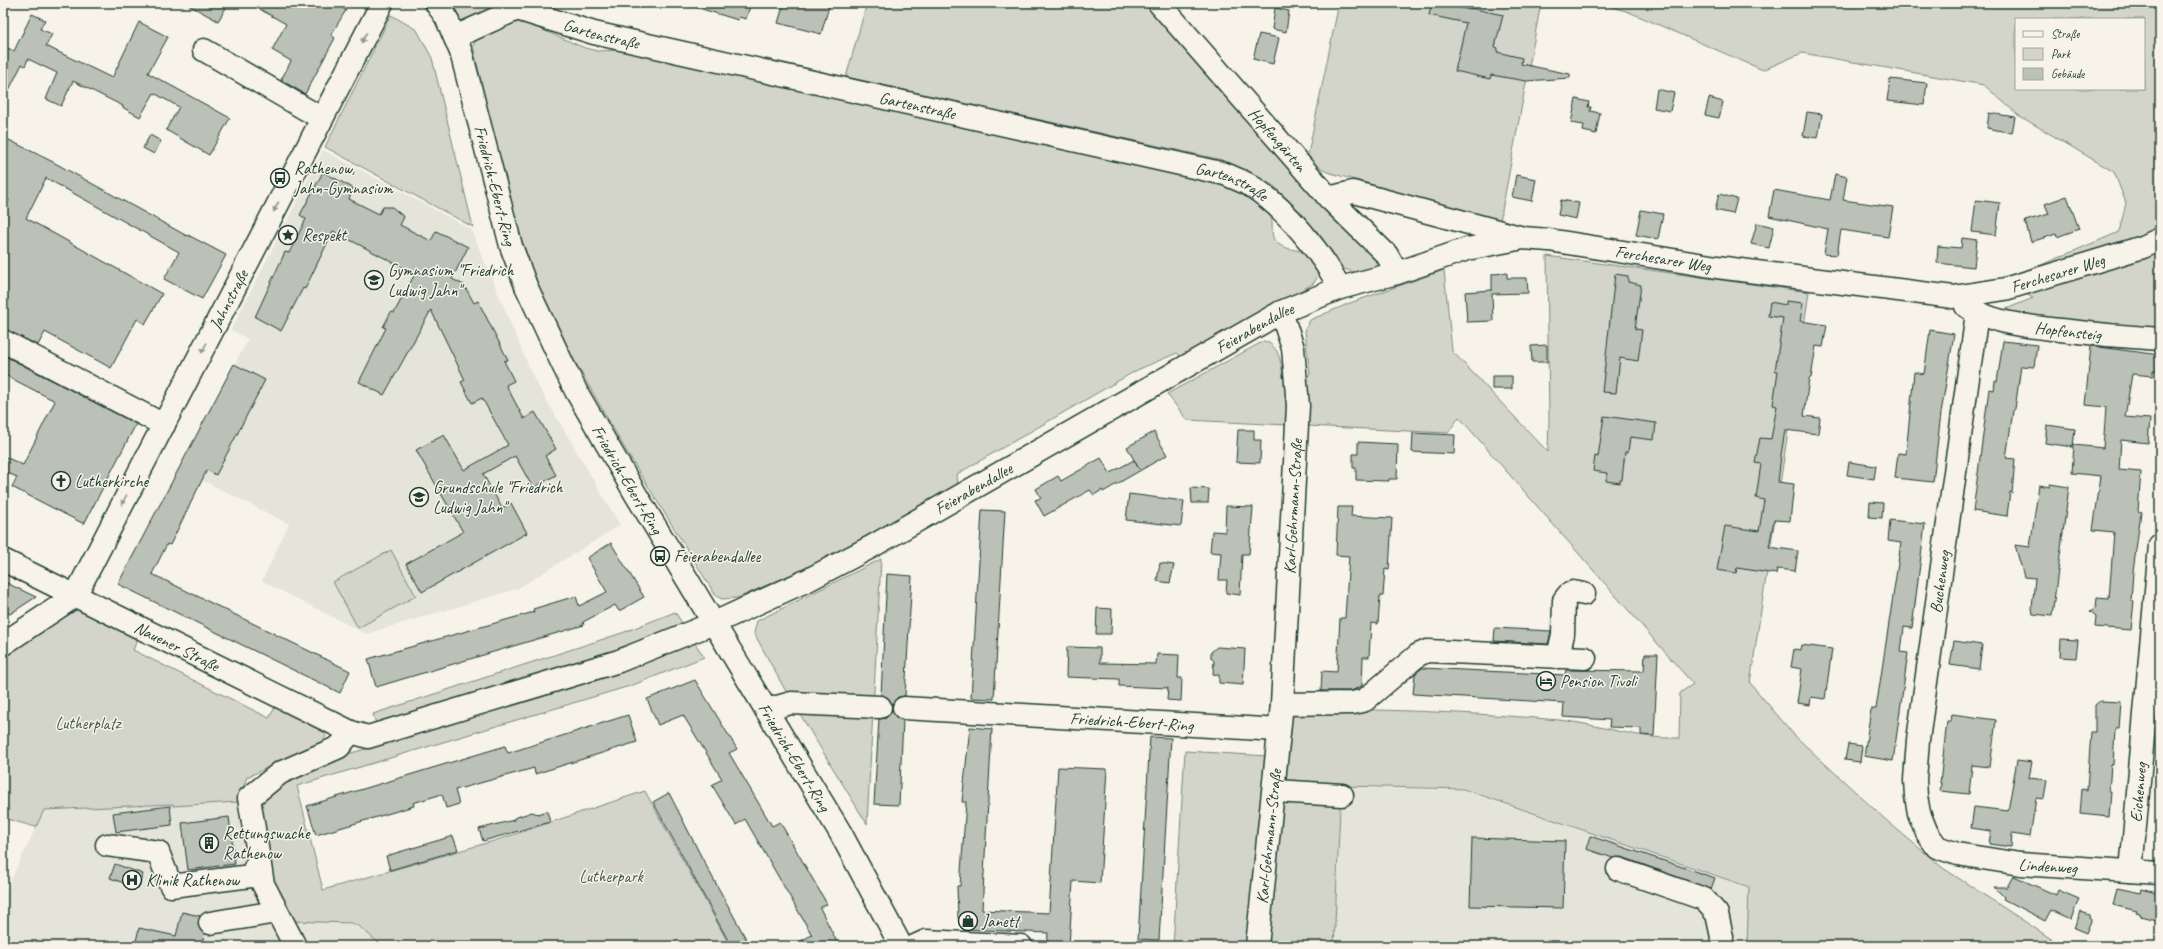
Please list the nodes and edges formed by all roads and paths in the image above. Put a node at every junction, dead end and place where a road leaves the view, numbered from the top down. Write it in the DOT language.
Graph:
graph roads {
  1 [pos="382,3"];
  2 [pos="436,3"];
  3 [pos="1159,3"];
  4 [pos="455,37"];
  5 [pos="204,50"];
  6 [pos="321,118"];
  7 [pos="1329,198"];
  8 [pos="1523,238"];
  9 [pos="2160,239"];
  10 [pos="1388,276"];
  11 [pos="1340,288"];
  12 [pos="1953,297"];
  13 [pos="1281,312"];
  14 [pos="1977,313"];
  15 [pos="2160,339"];
  16 [pos="3,341"];
  17 [pos="164,425"];
  18 [pos="2160,546"];
  19 [pos="3,560"];
  20 [pos="1584,594"];
  21 [pos="75,596"];
  22 [pos="714,623"];
  23 [pos="3,644"];
  24 [pos="1558,657"];
  25 [pos="1585,658"];
  26 [pos="1282,704"];
  27 [pos="880,707"];
  28 [pos="904,708"];
  29 [pos="766,710"];
  30 [pos="1279,730"];
  31 [pos="351,732"];
  32 [pos="1275,791"];
  33 [pos="1342,795"];
  34 [pos="106,844"];
  35 [pos="1937,847"];
  36 [pos="258,861"];
  37 [pos="1618,869"];
  38 [pos="2131,871"];
  39 [pos="2160,873"];
  40 [pos="276,912"];
  41 [pos="210,923"];
  42 [pos="295,946"];
  43 [pos="901,946"];
  44 [pos="915,946"];
  45 [pos="1021,946"];
  46 [pos="1257,946"];
  47 [pos="1721,946"];
  1 -- 6 [label="street, Jahnstraße, one-way"];
  2 -- 4 [label="street, Friedrich-Ebert-Ring"];
  3 -- 7 [label="street, Hopfengärten"];
  4 -- 11 [label="street, Gartenstraße"];
  4 -- 22 [label="street, Friedrich-Ebert-Ring"];
  5 -- 6 [label="street"];
  6 -- 17 [label="street, Jahnstraße, one-way"];
  7 -- 8 [label="street"];
  7 -- 10 [label="street, Hopfengärten"];
  8 -- 10 [label="street, Ferchesarer Weg"];
  8 -- 12 [label="street, Ferchesarer Weg"];
  9 -- 12 [label="street, Ferchesarer Weg"];
  10 -- 11 [label="street, Feierabendallee"];
  11 -- 13 [label="street, Feierabendallee"];
  12 -- 14 [label="street, Ferchesarer Weg"];
  13 -- 22 [label="street, Feierabendallee"];
  13 -- 26 [label="street, Karl-Gehrmann-Straße"];
  14 -- 15 [label="street, Hopfensteig"];
  14 -- 35 [label="street, Buchenweg"];
  16 -- 17 [label="street"];
  17 -- 21 [label="street, Jahnstraße, one-way"];
  18 -- 38 [label="street, Eichenweg"];
  19 -- 21 [label="street, Nauener Straße"];
  20 -- 24 [label="street"];
  21 -- 23 [label="street"];
  21 -- 31 [label="street, Nauener Straße"];
  22 -- 29 [label="street, Friedrich-Ebert-Ring"];
  22 -- 31 [label="street, Feierabendallee"];
  24 -- 25 [label="street"];
  24 -- 26 [label="street"];
  26 -- 30 [label="street, Karl-Gehrmann-Straße"];
  27 -- 29 [label="street"];
  28 -- 30 [label="street, Friedrich-Ebert-Ring"];
  29 -- 43 [label="street, Friedrich-Ebert-Ring"];
  30 -- 32 [label="street, Karl-Gehrmann-Straße"];
  31 -- 36 [label="street"];
  32 -- 33 [label="street"];
  32 -- 46 [label="street, Karl-Gehrmann-Straße"];
  34 -- 36 [label="street"];
  35 -- 38 [label="street, Lindenweg"];
  36 -- 40 [label="street"];
  37 -- 47 [label="street"];
  38 -- 39 [label="street, Lindenweg"];
  40 -- 41 [label="street"];
  40 -- 42 [label="street"];
  44 -- 45 [label="street"];
}
